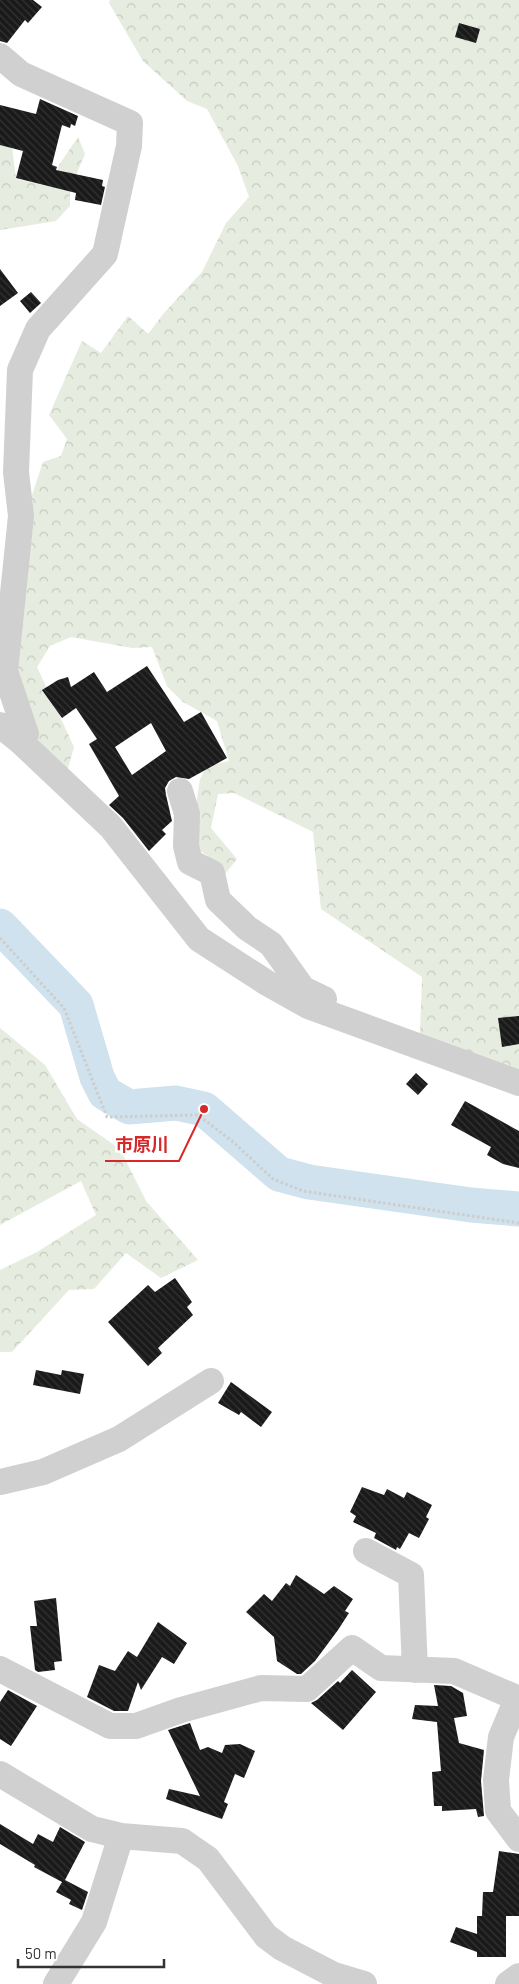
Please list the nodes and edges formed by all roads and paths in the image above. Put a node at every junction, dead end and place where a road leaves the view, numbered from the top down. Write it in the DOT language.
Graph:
graph roads {
  1 [pos="0,56"];
  2 [pos="0,725"];
  3 [pos="20,742"];
  4 [pos="180,791"];
  5 [pos="0,938"];
  6 [pos="347,1020"];
  7 [pos="519,1083"];
  8 [pos="519,1223"];
  9 [pos="211,1381"];
  10 [pos="0,1482"];
  11 [pos="366,1550"];
  12 [pos="0,1669"];
  13 [pos="415,1670"];
  14 [pos="518,1699"];
  15 [pos="0,1774"];
  16 [pos="121,1836"];
  17 [pos="519,1839"];
  18 [pos="519,1976"];
  19 [pos="56,1984"];
  20 [pos="364,1984"];
  21 [pos="508,1984"];
  1 -- 3 [label="street"];
  2 -- 3 [label="street"];
  3 -- 6 [label="street"];
  4 -- 6 [label="street"];
  5 -- 8 [label="path"];
  6 -- 7 [label="street"];
  9 -- 10 [label="street"];
  11 -- 13 [label="street"];
  12 -- 13 [label="street"];
  13 -- 14 [label="street"];
  14 -- 17 [label="street"];
  15 -- 16 [label="street"];
  16 -- 19 [label="street"];
  16 -- 20 [label="street"];
  18 -- 21 [label="street"];
}
